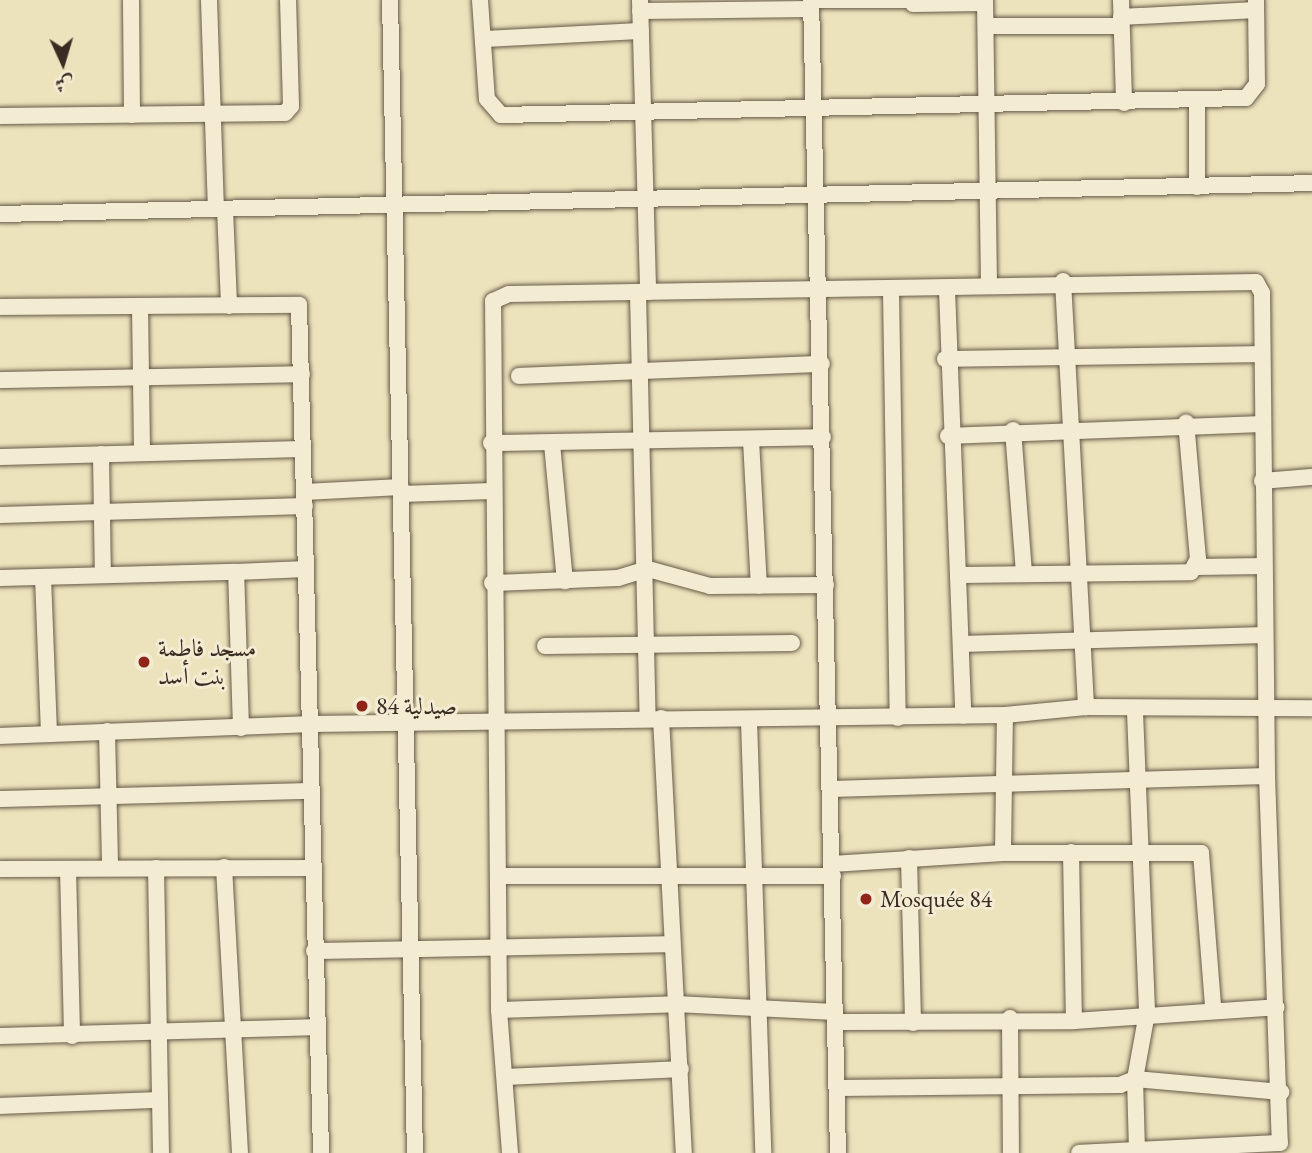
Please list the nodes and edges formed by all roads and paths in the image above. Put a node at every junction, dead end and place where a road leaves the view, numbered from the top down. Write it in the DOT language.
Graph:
graph roads {
  1 [pos="131,0"];
  2 [pos="209,0"];
  3 [pos="288,0"];
  4 [pos="390,0"];
  5 [pos="480,0"];
  6 [pos="1121,0"];
  7 [pos="985,1"];
  8 [pos="913,2"];
  9 [pos="640,5"];
  10 [pos="1256,5"];
  11 [pos="811,9"];
  12 [pos="1121,22"];
  13 [pos="986,26"];
  14 [pos="641,31"];
  15 [pos="482,39"];
  16 [pos="1197,100"];
  17 [pos="983,103"];
  18 [pos="1124,103"];
  19 [pos="816,107"];
  20 [pos="643,111"];
  21 [pos="132,115"];
  22 [pos="214,115"];
  23 [pos="0,116"];
  24 [pos="1312,183"];
  25 [pos="1198,187"];
  26 [pos="984,193"];
  27 [pos="818,198"];
  28 [pos="643,201"];
  29 [pos="393,204"];
  30 [pos="221,209"];
  31 [pos="0,215"];
  32 [pos="1063,281"];
  33 [pos="989,286"];
  34 [pos="891,290"];
  35 [pos="947,290"];
  36 [pos="643,292"];
  37 [pos="820,292"];
  38 [pos="140,306"];
  39 [pos="229,306"];
  40 [pos="0,307"];
  41 [pos="1258,354"];
  42 [pos="946,359"];
  43 [pos="1070,361"];
  44 [pos="822,364"];
  45 [pos="642,371"];
  46 [pos="302,374"];
  47 [pos="519,376"];
  48 [pos="141,377"];
  49 [pos="0,380"];
  50 [pos="1186,423"];
  51 [pos="1261,424"];
  52 [pos="1074,428"];
  53 [pos="1013,430"];
  54 [pos="948,436"];
  55 [pos="823,437"];
  56 [pos="751,440"];
  57 [pos="646,442"];
  58 [pos="491,443"];
  59 [pos="552,444"];
  60 [pos="303,449"];
  61 [pos="142,452"];
  62 [pos="101,454"];
  63 [pos="0,457"];
  64 [pos="1312,477"];
  65 [pos="1262,481"];
  66 [pos="401,491"];
  67 [pos="492,491"];
  68 [pos="304,499"];
  69 [pos="101,513"];
  70 [pos="0,515"];
  71 [pos="1264,566"];
  72 [pos="1196,567"];
  73 [pos="306,569"];
  74 [pos="648,569"];
  75 [pos="236,572"];
  76 [pos="1084,573"];
  77 [pos="1024,574"];
  78 [pos="103,575"];
  79 [pos="960,575"];
  80 [pos="43,577"];
  81 [pos="0,578"];
  82 [pos="565,581"];
  83 [pos="492,583"];
  84 [pos="826,584"];
  85 [pos="759,586"];
  86 [pos="1265,635"];
  87 [pos="1085,639"];
  88 [pos="792,643"];
  89 [pos="961,644"];
  90 [pos="545,646"];
  91 [pos="648,649"];
  92 [pos="1086,707"];
  93 [pos="1266,708"];
  94 [pos="1312,708"];
  95 [pos="1135,712"];
  96 [pos="1004,715"];
  97 [pos="963,716"];
  98 [pos="655,718"];
  99 [pos="898,718"];
  100 [pos="829,719"];
  101 [pos="748,721"];
  102 [pos="407,723"];
  103 [pos="497,723"];
  104 [pos="310,724"];
  105 [pos="241,728"];
  106 [pos="107,731"];
  107 [pos="49,733"];
  108 [pos="0,736"];
  109 [pos="1267,776"];
  110 [pos="1138,781"];
  111 [pos="1003,785"];
  112 [pos="831,789"];
  113 [pos="312,791"];
  114 [pos="108,795"];
  115 [pos="0,799"];
  116 [pos="1140,851"];
  117 [pos="1072,852"];
  118 [pos="1003,853"];
  119 [pos="909,858"];
  120 [pos="224,867"];
  121 [pos="110,868"];
  122 [pos="156,868"];
  123 [pos="314,868"];
  124 [pos="0,869"];
  125 [pos="68,869"];
  126 [pos="832,870"];
  127 [pos="669,873"];
  128 [pos="503,876"];
  129 [pos="755,877"];
  130 [pos="501,943"];
  131 [pos="670,944"];
  132 [pos="411,945"];
  133 [pos="314,951"];
  134 [pos="676,1004"];
  135 [pos="754,1007"];
  136 [pos="1213,1007"];
  137 [pos="1277,1007"];
  138 [pos="499,1010"];
  139 [pos="1147,1013"];
  140 [pos="835,1017"];
  141 [pos="1010,1018"];
  142 [pos="1074,1021"];
  143 [pos="913,1023"];
  144 [pos="313,1027"];
  145 [pos="232,1030"];
  146 [pos="155,1033"];
  147 [pos="72,1036"];
  148 [pos="0,1037"];
  149 [pos="681,1069"];
  150 [pos="507,1077"];
  151 [pos="1135,1079"];
  152 [pos="838,1088"];
  153 [pos="1009,1088"];
  154 [pos="1281,1092"];
  155 [pos="158,1100"];
  156 [pos="0,1106"];
  157 [pos="1137,1150"];
  158 [pos="161,1153"];
  159 [pos="240,1153"];
  160 [pos="321,1153"];
  161 [pos="415,1153"];
  162 [pos="510,1153"];
  163 [pos="684,1153"];
  164 [pos="763,1153"];
  165 [pos="838,1153"];
  166 [pos="1011,1153"];
  167 [pos="1079,1153"];
  1 -- 21 [label="street"];
  2 -- 22 [label="street"];
  3 -- 22 [label="street"];
  4 -- 29 [label="street"];
  5 -- 15 [label="street"];
  6 -- 12 [label="street"];
  7 -- 8 [label="street"];
  7 -- 13 [label="street"];
  8 -- 11 [label="street"];
  9 -- 11 [label="street"];
  9 -- 14 [label="street"];
  10 -- 12 [label="street"];
  10 -- 16 [label="street"];
  11 -- 19 [label="street"];
  12 -- 13 [label="street"];
  12 -- 18 [label="street"];
  13 -- 17 [label="street"];
  14 -- 15 [label="street"];
  14 -- 20 [label="street"];
  15 -- 20 [label="street"];
  16 -- 18 [label="street"];
  16 -- 25 [label="street"];
  17 -- 18 [label="street"];
  17 -- 19 [label="street"];
  17 -- 26 [label="street"];
  19 -- 20 [label="street"];
  19 -- 27 [label="street"];
  20 -- 28 [label="street"];
  21 -- 22 [label="street"];
  21 -- 23 [label="street"];
  22 -- 30 [label="street"];
  24 -- 25 [label="street"];
  25 -- 26 [label="street"];
  26 -- 27 [label="street"];
  26 -- 33 [label="street"];
  27 -- 28 [label="street"];
  27 -- 37 [label="street"];
  28 -- 29 [label="street"];
  28 -- 36 [label="street"];
  29 -- 30 [label="street"];
  29 -- 66 [label="street"];
  30 -- 31 [label="street"];
  30 -- 39 [label="street"];
  32 -- 33 [label="street"];
  32 -- 41 [label="street"];
  32 -- 43 [label="street"];
  33 -- 35 [label="street"];
  34 -- 35 [label="street"];
  34 -- 37 [label="street"];
  34 -- 99 [label="street"];
  35 -- 42 [label="street"];
  36 -- 37 [label="street"];
  36 -- 45 [label="street"];
  36 -- 58 [label="street"];
  37 -- 44 [label="street"];
  38 -- 39 [label="street"];
  38 -- 40 [label="street"];
  38 -- 48 [label="street"];
  39 -- 46 [label="street"];
  41 -- 43 [label="street"];
  41 -- 51 [label="street"];
  42 -- 43 [label="street"];
  42 -- 54 [label="street"];
  43 -- 52 [label="street"];
  44 -- 45 [label="street"];
  44 -- 55 [label="street"];
  45 -- 47 [label="street"];
  45 -- 57 [label="street"];
  46 -- 48 [label="street"];
  46 -- 60 [label="street"];
  48 -- 49 [label="street"];
  48 -- 61 [label="street"];
  50 -- 51 [label="street"];
  50 -- 52 [label="street"];
  50 -- 72 [label="street"];
  51 -- 65 [label="street"];
  52 -- 53 [label="street"];
  52 -- 76 [label="street"];
  53 -- 54 [label="street"];
  53 -- 77 [label="street"];
  54 -- 79 [label="street"];
  55 -- 56 [label="street"];
  55 -- 84 [label="street"];
  56 -- 57 [label="street"];
  56 -- 85 [label="street"];
  57 -- 59 [label="street"];
  57 -- 74 [label="street"];
  58 -- 59 [label="street"];
  58 -- 67 [label="street"];
  59 -- 82 [label="street"];
  60 -- 61 [label="street"];
  60 -- 68 [label="street"];
  61 -- 62 [label="street"];
  62 -- 63 [label="street"];
  62 -- 69 [label="street"];
  64 -- 65 [label="street"];
  65 -- 71 [label="street"];
  66 -- 67 [label="street"];
  66 -- 68 [label="street"];
  66 -- 102 [label="street"];
  67 -- 83 [label="street"];
  68 -- 69 [label="street"];
  68 -- 73 [label="street"];
  69 -- 70 [label="street"];
  69 -- 78 [label="street"];
  71 -- 72 [label="street"];
  71 -- 86 [label="street"];
  72 -- 76 [label="street"];
  73 -- 75 [label="street"];
  73 -- 104 [label="street"];
  74 -- 82 [label="street"];
  74 -- 85 [label="street"];
  74 -- 91 [label="street"];
  75 -- 78 [label="street"];
  75 -- 105 [label="street"];
  76 -- 77 [label="street"];
  76 -- 87 [label="street"];
  77 -- 79 [label="street"];
  78 -- 80 [label="street"];
  79 -- 89 [label="street"];
  80 -- 81 [label="street"];
  80 -- 107 [label="street"];
  82 -- 83 [label="street"];
  83 -- 103 [label="street"];
  84 -- 85 [label="street"];
  84 -- 100 [label="street"];
  86 -- 87 [label="street"];
  86 -- 93 [label="street"];
  87 -- 89 [label="street"];
  87 -- 92 [label="street"];
  88 -- 91 [label="street"];
  89 -- 97 [label="street"];
  90 -- 91 [label="street"];
  91 -- 98 [label="street"];
  92 -- 95 [label="street"];
  92 -- 96 [label="street"];
  93 -- 94 [label="street"];
  93 -- 95 [label="street"];
  93 -- 109 [label="street"];
  95 -- 110 [label="street"];
  96 -- 97 [label="street"];
  96 -- 111 [label="street"];
  97 -- 99 [label="street"];
  98 -- 101 [label="street"];
  98 -- 103 [label="street"];
  98 -- 127 [label="street"];
  99 -- 100 [label="street"];
  100 -- 101 [label="street"];
  100 -- 112 [label="street"];
  101 -- 129 [label="street"];
  102 -- 103 [label="street"];
  102 -- 104 [label="street"];
  102 -- 132 [label="street"];
  103 -- 128 [label="street"];
  104 -- 105 [label="street"];
  104 -- 113 [label="street"];
  105 -- 106 [label="street"];
  106 -- 107 [label="street"];
  106 -- 114 [label="street"];
  107 -- 108 [label="street"];
  109 -- 110 [label="street"];
  109 -- 137 [label="street"];
  110 -- 111 [label="street"];
  110 -- 116 [label="street"];
  111 -- 112 [label="street"];
  111 -- 118 [label="street"];
  112 -- 126 [label="street"];
  113 -- 114 [label="street"];
  113 -- 123 [label="street"];
  114 -- 115 [label="street"];
  114 -- 121 [label="street"];
  116 -- 117 [label="street"];
  116 -- 136 [label="street"];
  116 -- 139 [label="street"];
  117 -- 118 [label="street"];
  117 -- 142 [label="street"];
  118 -- 119 [label="street"];
  119 -- 126 [label="street"];
  119 -- 143 [label="street"];
  120 -- 122 [label="street"];
  120 -- 123 [label="street"];
  120 -- 145 [label="street"];
  121 -- 122 [label="street"];
  121 -- 125 [label="street"];
  122 -- 146 [label="street"];
  123 -- 133 [label="street"];
  124 -- 125 [label="street"];
  125 -- 147 [label="street"];
  126 -- 129 [label="street"];
  126 -- 140 [label="street"];
  127 -- 128 [label="street"];
  127 -- 129 [label="street"];
  127 -- 131 [label="street"];
  128 -- 130 [label="street"];
  129 -- 135 [label="street"];
  130 -- 131 [label="street"];
  130 -- 132 [label="street"];
  130 -- 138 [label="street"];
  131 -- 134 [label="street"];
  132 -- 133 [label="street"];
  132 -- 161 [label="street"];
  133 -- 144 [label="street"];
  134 -- 135 [label="street"];
  134 -- 138 [label="street"];
  134 -- 149 [label="street"];
  135 -- 140 [label="street"];
  135 -- 164 [label="street"];
  136 -- 137 [label="street"];
  136 -- 139 [label="street"];
  137 -- 154 [label="street"];
  138 -- 150 [label="street"];
  139 -- 142 [label="street"];
  139 -- 151 [label="street"];
  140 -- 143 [label="street"];
  140 -- 152 [label="street"];
  141 -- 142 [label="street"];
  141 -- 143 [label="street"];
  141 -- 153 [label="street"];
  144 -- 145 [label="street"];
  144 -- 160 [label="street"];
  145 -- 146 [label="street"];
  145 -- 159 [label="street"];
  146 -- 147 [label="street"];
  146 -- 155 [label="street"];
  147 -- 148 [label="street"];
  149 -- 150 [label="street"];
  149 -- 163 [label="street"];
  150 -- 162 [label="street"];
  151 -- 153 [label="street"];
  151 -- 154 [label="street"];
  151 -- 157 [label="street"];
  152 -- 153 [label="street"];
  152 -- 165 [label="street"];
  153 -- 166 [label="street"];
  154 -- 157 [label="street"];
  155 -- 156 [label="street"];
  155 -- 158 [label="street"];
  157 -- 167 [label="street"];
}
